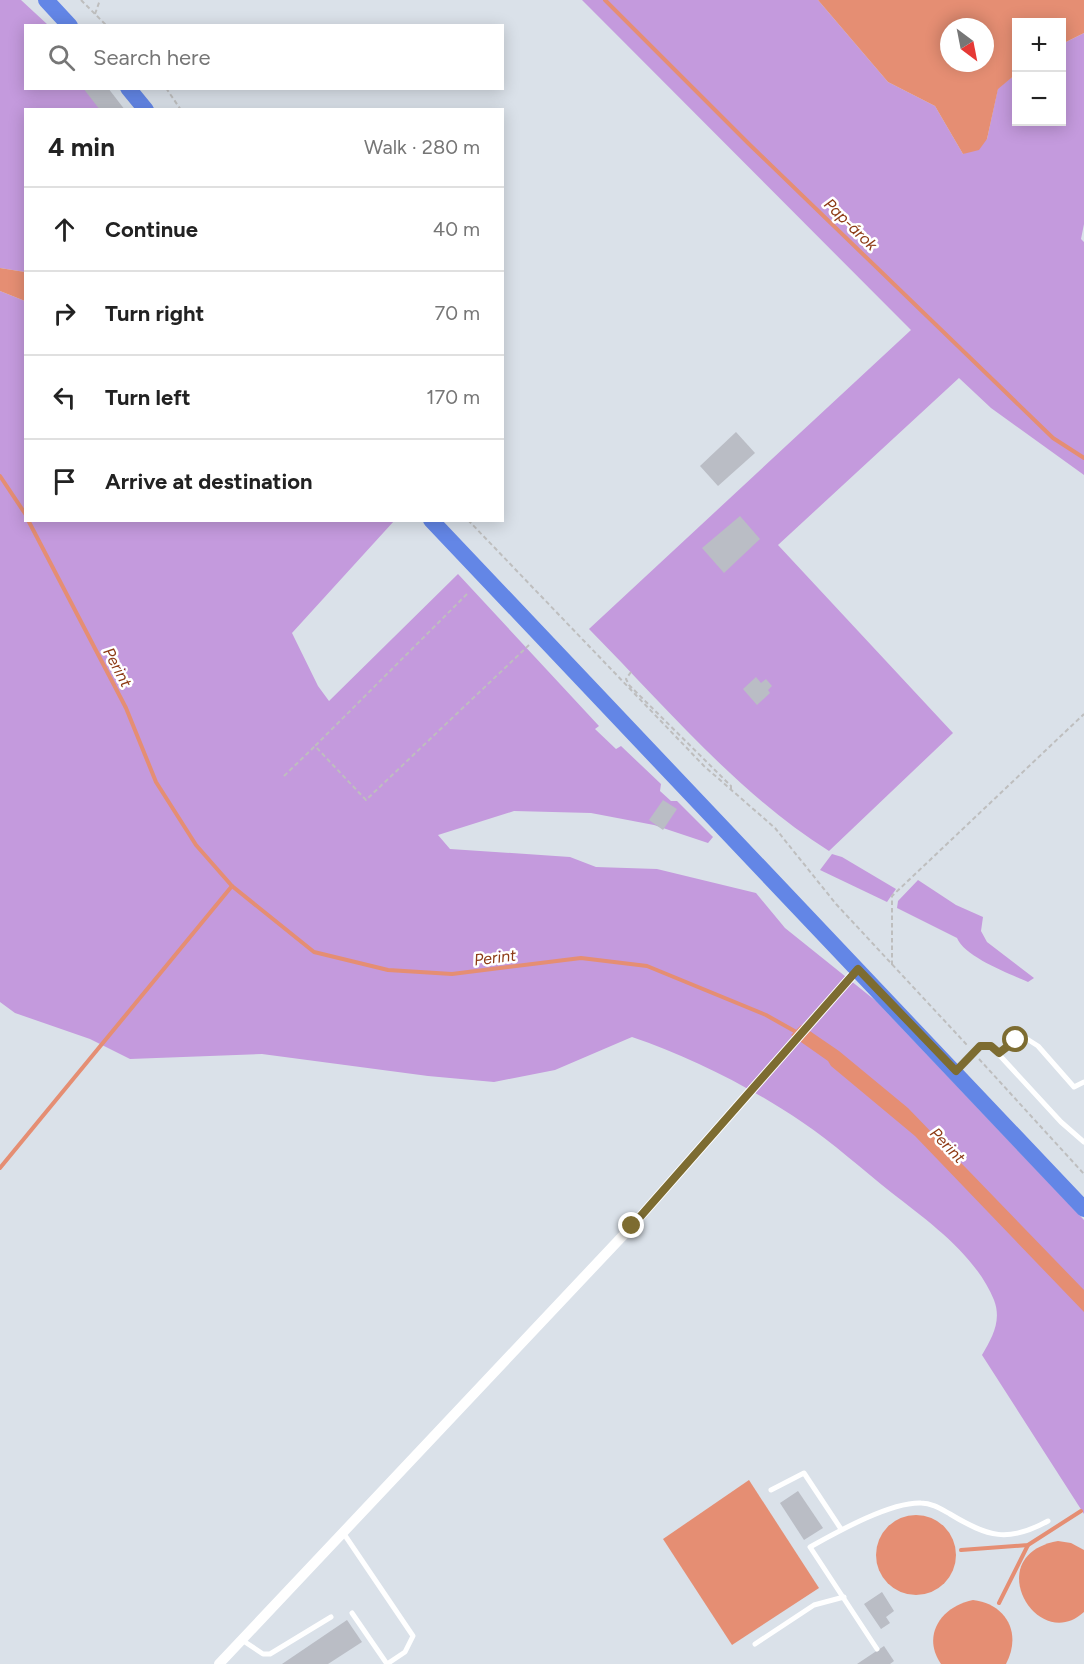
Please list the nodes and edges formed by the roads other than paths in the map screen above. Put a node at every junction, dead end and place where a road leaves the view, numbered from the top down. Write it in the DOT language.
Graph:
graph roads {
  1 [pos="46,0"];
  2 [pos="68,24"];
  3 [pos="130,90"];
  4 [pos="144,108"];
  5 [pos="433,522"];
  6 [pos="858,969"];
  7 [pos="999,1053"];
  8 [pos="956,1071"];
  9 [pos="1084,1082"];
  10 [pos="1084,1142"];
  11 [pos="1084,1209"];
  12 [pos="771,1490"];
  13 [pos="1048,1521"];
  14 [pos="841,1529"];
  15 [pos="342,1531"];
  16 [pos="844,1597"];
  17 [pos="352,1613"];
  18 [pos="331,1617"];
  19 [pos="242,1640"];
  20 [pos="755,1644"];
  21 [pos="878,1649"];
  22 [pos="223,1662"];
  23 [pos="387,1664"];
  1 -- 2 [label="main road"];
  3 -- 4 [label="main road"];
  5 -- 6 [label="main road"];
  6 -- 8 [label="main road"];
  6 -- 15 [label="street"];
  7 -- 8 [label="lane"];
  7 -- 9 [label="lane"];
  7 -- 10 [label="lane"];
  8 -- 11 [label="main road"];
  12 -- 14 [label="lane"];
  13 -- 14 [label="lane"];
  14 -- 16 [label="lane"];
  15 -- 19 [label="street"];
  15 -- 23 [label="lane"];
  16 -- 20 [label="lane"];
  16 -- 21 [label="lane"];
  17 -- 23 [label="lane"];
  18 -- 19 [label="lane"];
  19 -- 22 [label="street"];
}
